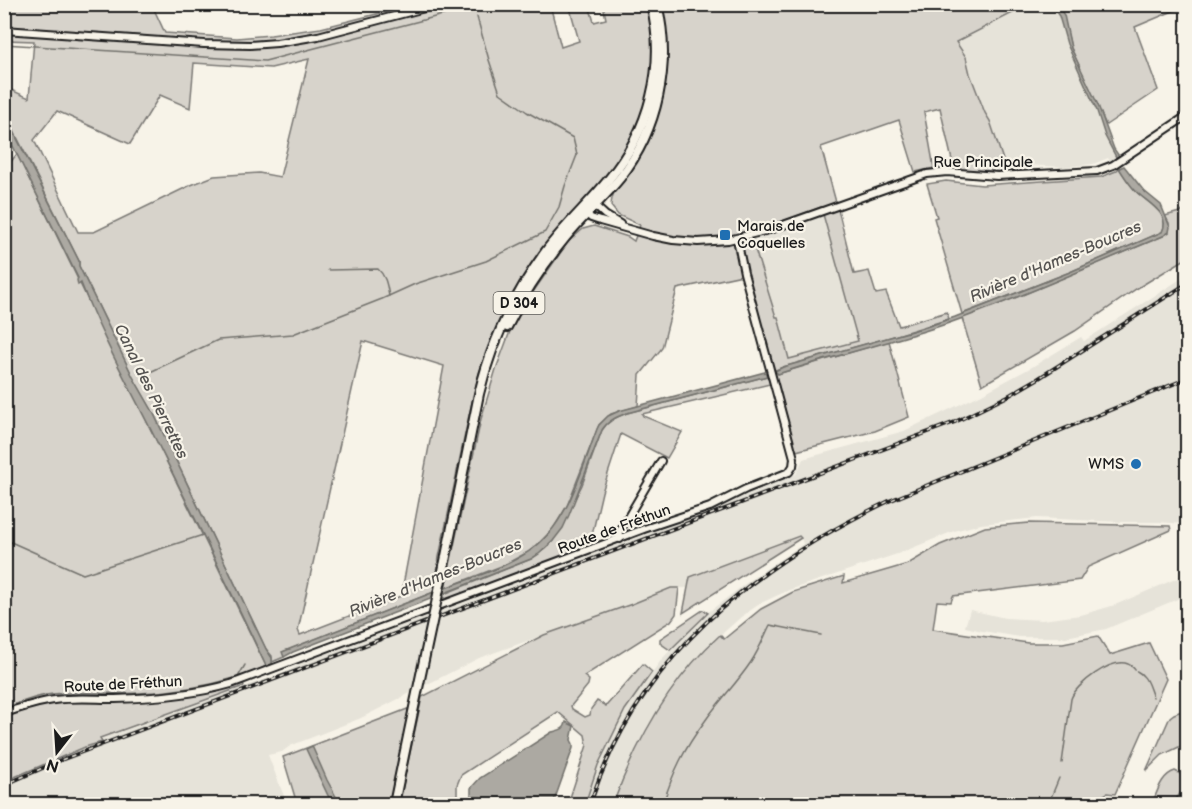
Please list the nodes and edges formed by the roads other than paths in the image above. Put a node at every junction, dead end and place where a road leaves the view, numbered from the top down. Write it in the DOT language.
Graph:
graph roads {
  1 [pos="440,4"];
  2 [pos="651,4"];
  3 [pos="657,4"];
  4 [pos="4,30"];
  5 [pos="1188,115"];
  6 [pos="592,203"];
  7 [pos="584,212"];
  8 [pos="640,232"];
  9 [pos="737,239"];
  10 [pos="662,461"];
  11 [pos="620,538"];
  12 [pos="4,713"];
  13 [pos="394,804"];
  1 -- 4 [label="street"];
  2 -- 6 [label="main road, D 304"];
  3 -- 6 [label="main road, D 304"];
  5 -- 9 [label="street, Rue Principale"];
  6 -- 7 [label="main road, D 304"];
  6 -- 8 [label="street"];
  7 -- 8 [label="street"];
  7 -- 13 [label="main road, D 304, bridge"];
  8 -- 9 [label="street, Rue Principale"];
  9 -- 11 [label="street, Route de Fréthun"];
  10 -- 11 [label="street"];
  11 -- 12 [label="street, Route de Fréthun"];
}
